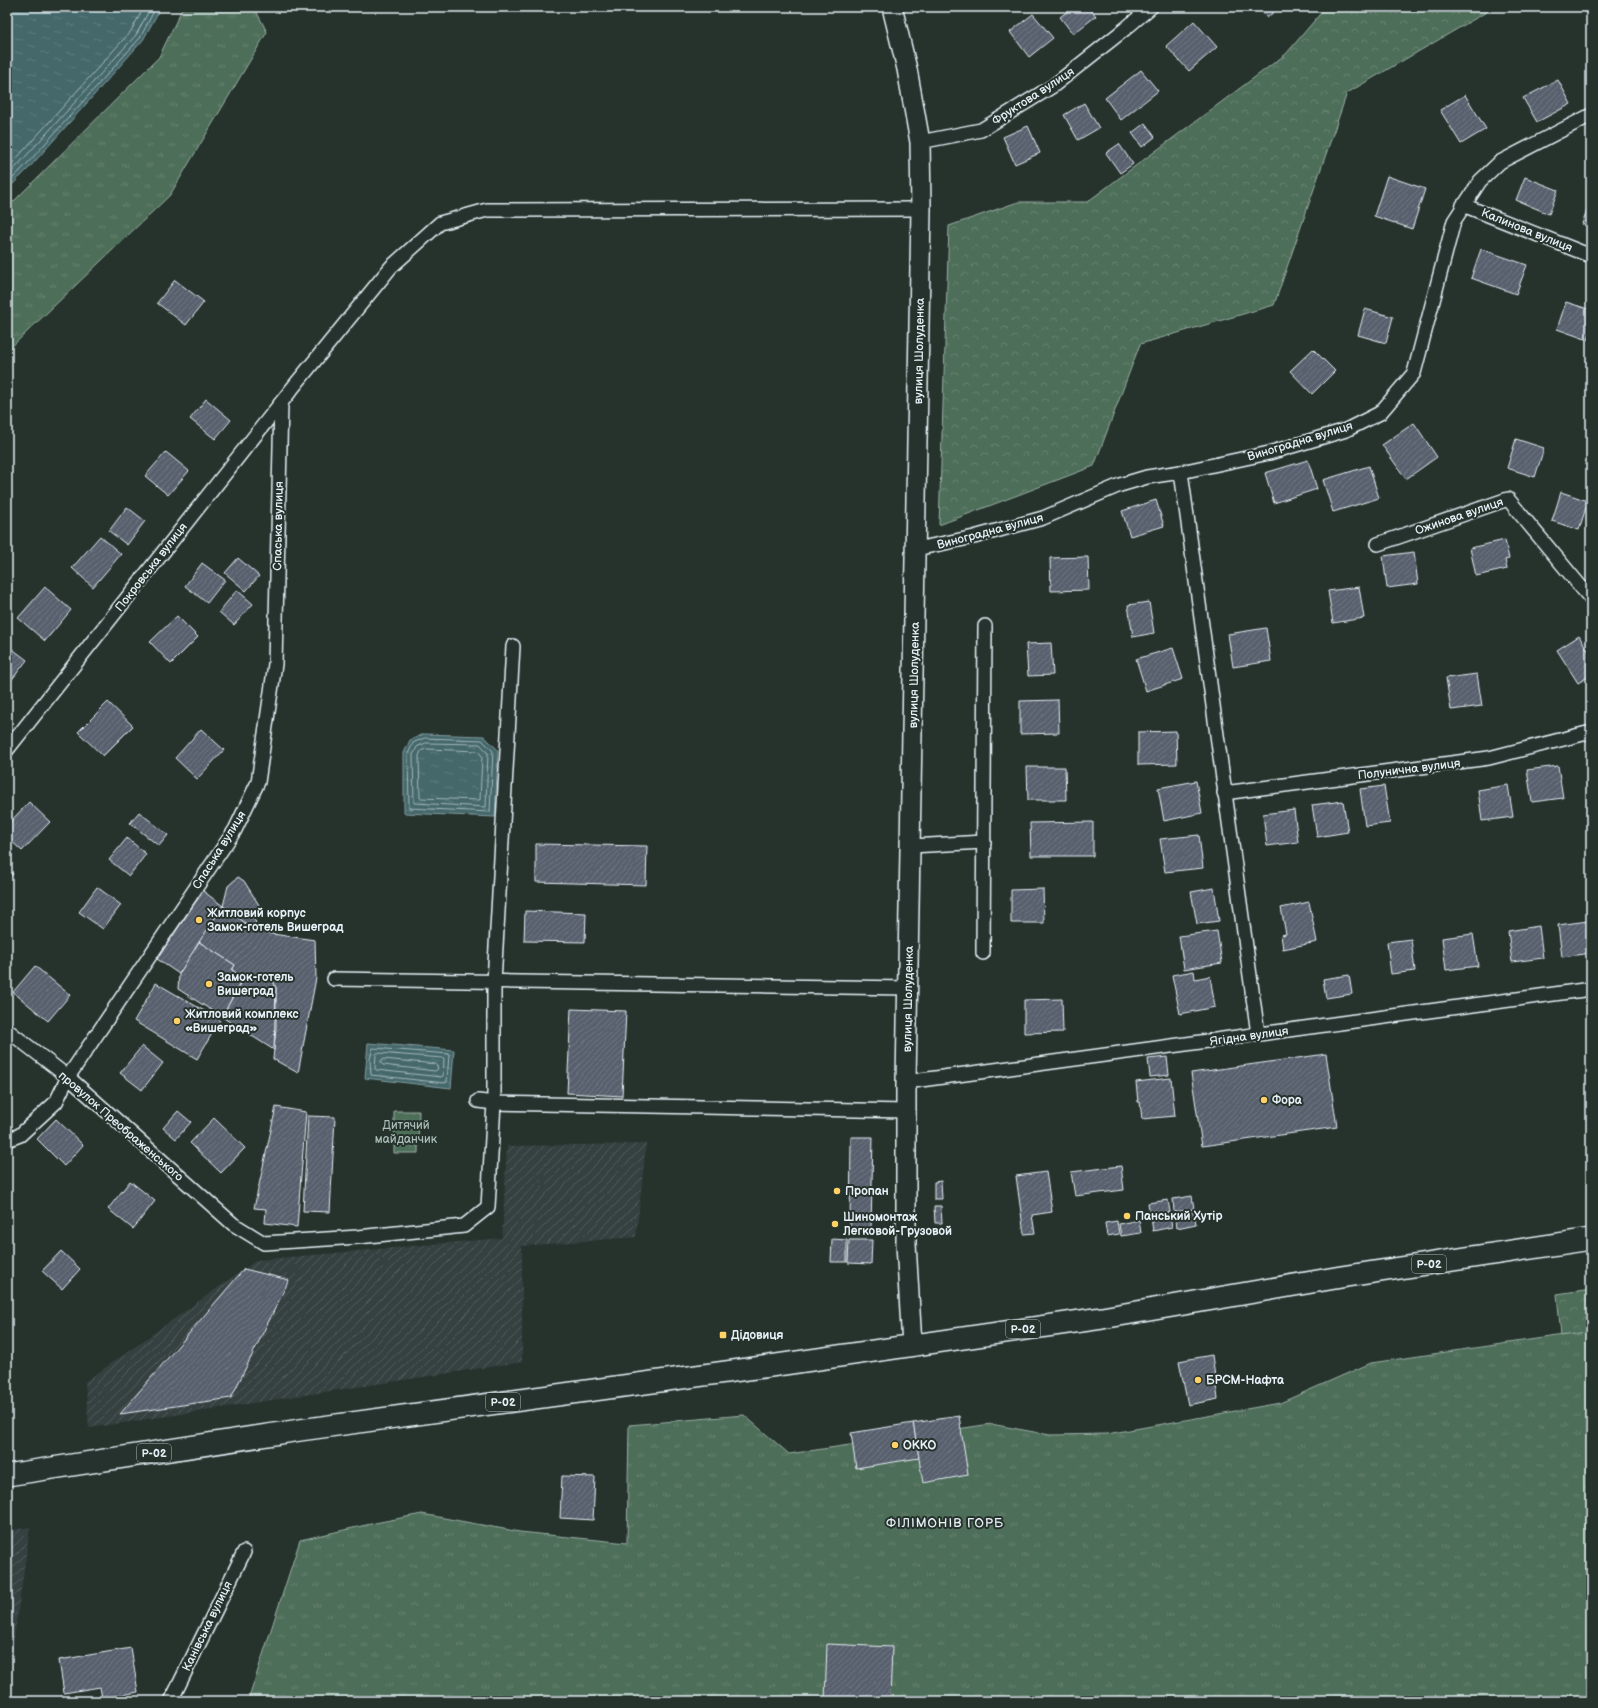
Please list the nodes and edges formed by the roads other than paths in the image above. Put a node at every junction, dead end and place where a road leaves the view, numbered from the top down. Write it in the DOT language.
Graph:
graph roads {
  1 [pos="892,7"];
  2 [pos="1151,7"];
  3 [pos="1591,114"];
  4 [pos="920,142"];
  5 [pos="1463,205"];
  6 [pos="921,209"];
  7 [pos="1591,256"];
  8 [pos="281,403"];
  9 [pos="1181,472"];
  10 [pos="1378,544"];
  11 [pos="916,549"];
  12 [pos="1591,599"];
  13 [pos="985,626"];
  14 [pos="513,646"];
  15 [pos="1591,732"];
  16 [pos="7,750"];
  17 [pos="1224,793"];
  18 [pos="984,842"];
  19 [pos="911,846"];
  20 [pos="983,953"];
  21 [pos="334,979"];
  22 [pos="494,982"];
  23 [pos="908,988"];
  24 [pos="1591,989"];
  25 [pos="7,1030"];
  26 [pos="1258,1034"];
  27 [pos="68,1077"];
  28 [pos="906,1082"];
  29 [pos="478,1101"];
  30 [pos="494,1103"];
  31 [pos="906,1111"];
  32 [pos="7,1140"];
  33 [pos="1591,1239"];
  34 [pos="912,1345"];
  35 [pos="7,1475"];
  36 [pos="244,1552"];
  37 [pos="171,1701"];
  1 -- 4 [label="main road, вулиця Шолуденка"];
  2 -- 4 [label="street, Фруктова вулиця"];
  3 -- 5 [label="street, Виноградна вулиця"];
  4 -- 6 [label="main road, вулиця Шолуденка"];
  5 -- 7 [label="street, Калинова вулиця"];
  5 -- 9 [label="street, Виноградна вулиця"];
  6 -- 8 [label="street, Покровська вулиця"];
  6 -- 11 [label="main road, вулиця Шолуденка"];
  8 -- 16 [label="street, Покровська вулиця"];
  8 -- 27 [label="street, Спаська вулиця"];
  9 -- 11 [label="street, Виноградна вулиця"];
  9 -- 17 [label="street"];
  10 -- 12 [label="street, Ожинова вулиця"];
  11 -- 19 [label="main road, вулиця Шолуденка"];
  13 -- 18 [label="street"];
  14 -- 22 [label="street, провулок Преображенського"];
  15 -- 17 [label="street, Полунична вулиця"];
  17 -- 26 [label="street"];
  18 -- 19 [label="street"];
  18 -- 20 [label="street"];
  19 -- 23 [label="main road, вулиця Шолуденка"];
  21 -- 22 [label="street"];
  22 -- 23 [label="street"];
  22 -- 30 [label="street, провулок Преображенського"];
  23 -- 28 [label="main road, вулиця Шолуденка"];
  24 -- 26 [label="street, Ягідна вулиця"];
  25 -- 27 [label="street, провулок Преображенського"];
  26 -- 28 [label="street, Ягідна вулиця"];
  27 -- 30 [label="street, провулок Преображенського"];
  27 -- 32 [label="street, Спаська вулиця"];
  28 -- 31 [label="main road, вулиця Шолуденка"];
  29 -- 30 [label="street"];
  30 -- 31 [label="street"];
  31 -- 34 [label="main road, вулиця Шолуденка"];
  33 -- 34 [label="main road, Р-02"];
  34 -- 35 [label="main road, Р-02"];
  36 -- 37 [label="street, Канівська вулиця"];
}
